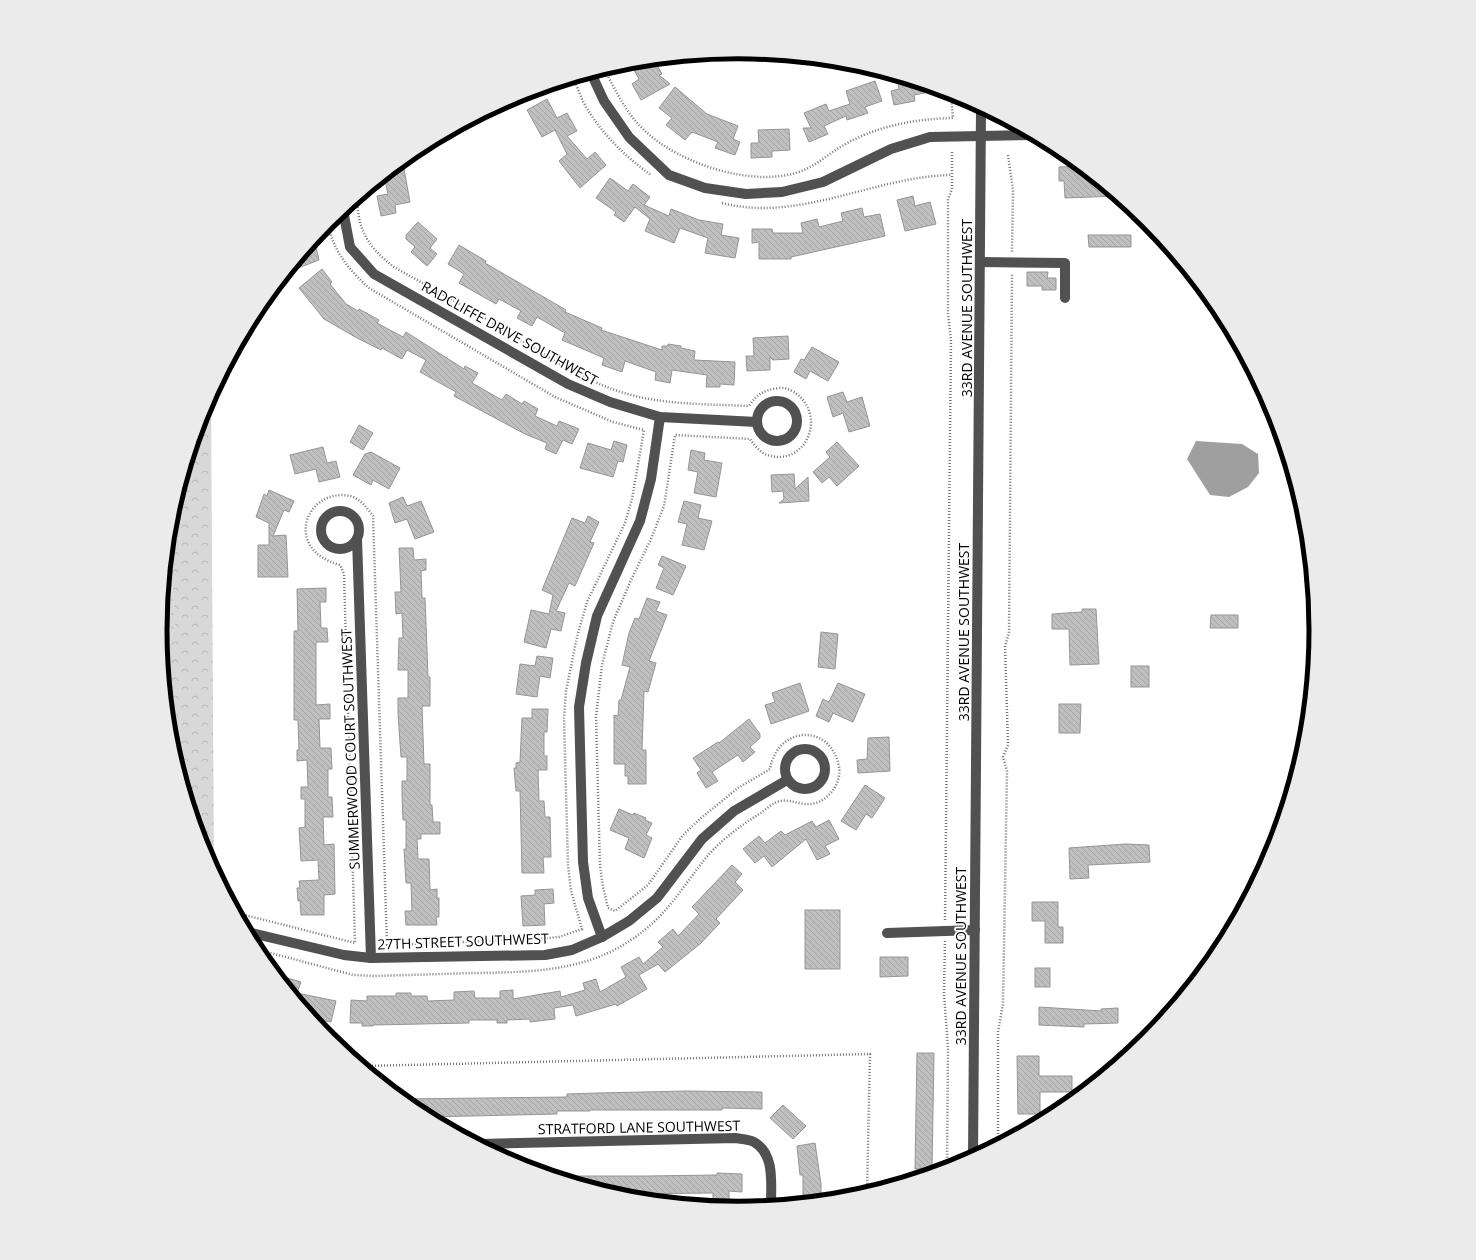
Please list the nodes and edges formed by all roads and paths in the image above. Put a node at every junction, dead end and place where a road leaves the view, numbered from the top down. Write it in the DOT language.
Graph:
graph roads {
  1 [pos="607,74"];
  2 [pos="593,77"];
  3 [pos="575,82"];
  4 [pos="951,100"];
  5 [pos="981,113"];
  6 [pos="1024,135"];
  7 [pos="981,137"];
  8 [pos="952,152"];
  9 [pos="1008,155"];
  10 [pos="952,175"];
  11 [pos="654,178"];
  12 [pos="716,202"];
  13 [pos="357,205"];
  14 [pos="344,217"];
  15 [pos="330,230"];
  16 [pos="980,262"];
  17 [pos="1012,262"];
  18 [pos="1065,298"];
  19 [pos="660,418"];
  20 [pos="756,422"];
  21 [pos="357,539"];
  22 [pos="787,780"];
  23 [pos="243,914"];
  24 [pos="975,930"];
  25 [pos="945,931"];
  26 [pos="887,933"];
  27 [pos="255,934"];
  28 [pos="602,937"];
  29 [pos="395,945"];
  30 [pos="403,945"];
  31 [pos="266,952"];
  32 [pos="371,958"];
  33 [pos="370,1066"];
  34 [pos="998,1138"];
  35 [pos="489,1144"];
  36 [pos="973,1150"];
  37 [pos="947,1162"];
  38 [pos="868,1186"];
  39 [pos="771,1200"];
  1 -- 4 [label="path"];
  2 -- 7 [label="street"];
  3 -- 11 [label="path"];
  5 -- 7 [label="street, 33RD AVENUE SOUTHWEST"];
  6 -- 7 [label="street"];
  7 -- 16 [label="street, 33RD AVENUE SOUTHWEST"];
  8 -- 10 [label="path"];
  9 -- 17 [label="path"];
  10 -- 12 [label="path"];
  10 -- 25 [label="path"];
  13 -- 31 [label="path"];
  14 -- 19 [label="street, RADCLIFFE DRIVE SOUTHWEST"];
  15 -- 30 [label="path"];
  16 -- 17 [label="street"];
  16 -- 24 [label="street, 33RD AVENUE SOUTHWEST"];
  17 -- 18 [label="street"];
  17 -- 34 [label="path"];
  19 -- 20 [label="street, RADCLIFFE DRIVE SOUTHWEST"];
  19 -- 28 [label="street"];
  20 -- 20 [label="street"];
  21 -- 32 [label="street, SUMMERWOOD COURT SOUTHWEST"];
  22 -- 22 [label="street"];
  22 -- 28 [label="street, 27TH STREET SOUTHWEST"];
  23 -- 29 [label="path"];
  24 -- 25 [label="street"];
  24 -- 36 [label="street, 33RD AVENUE SOUTHWEST"];
  25 -- 26 [label="street"];
  25 -- 37 [label="path"];
  27 -- 32 [label="street, 27TH STREET SOUTHWEST"];
  28 -- 32 [label="street, 27TH STREET SOUTHWEST"];
  33 -- 38 [label="path"];
  35 -- 39 [label="street, STRATFORD LANE SOUTHWEST"];
}
